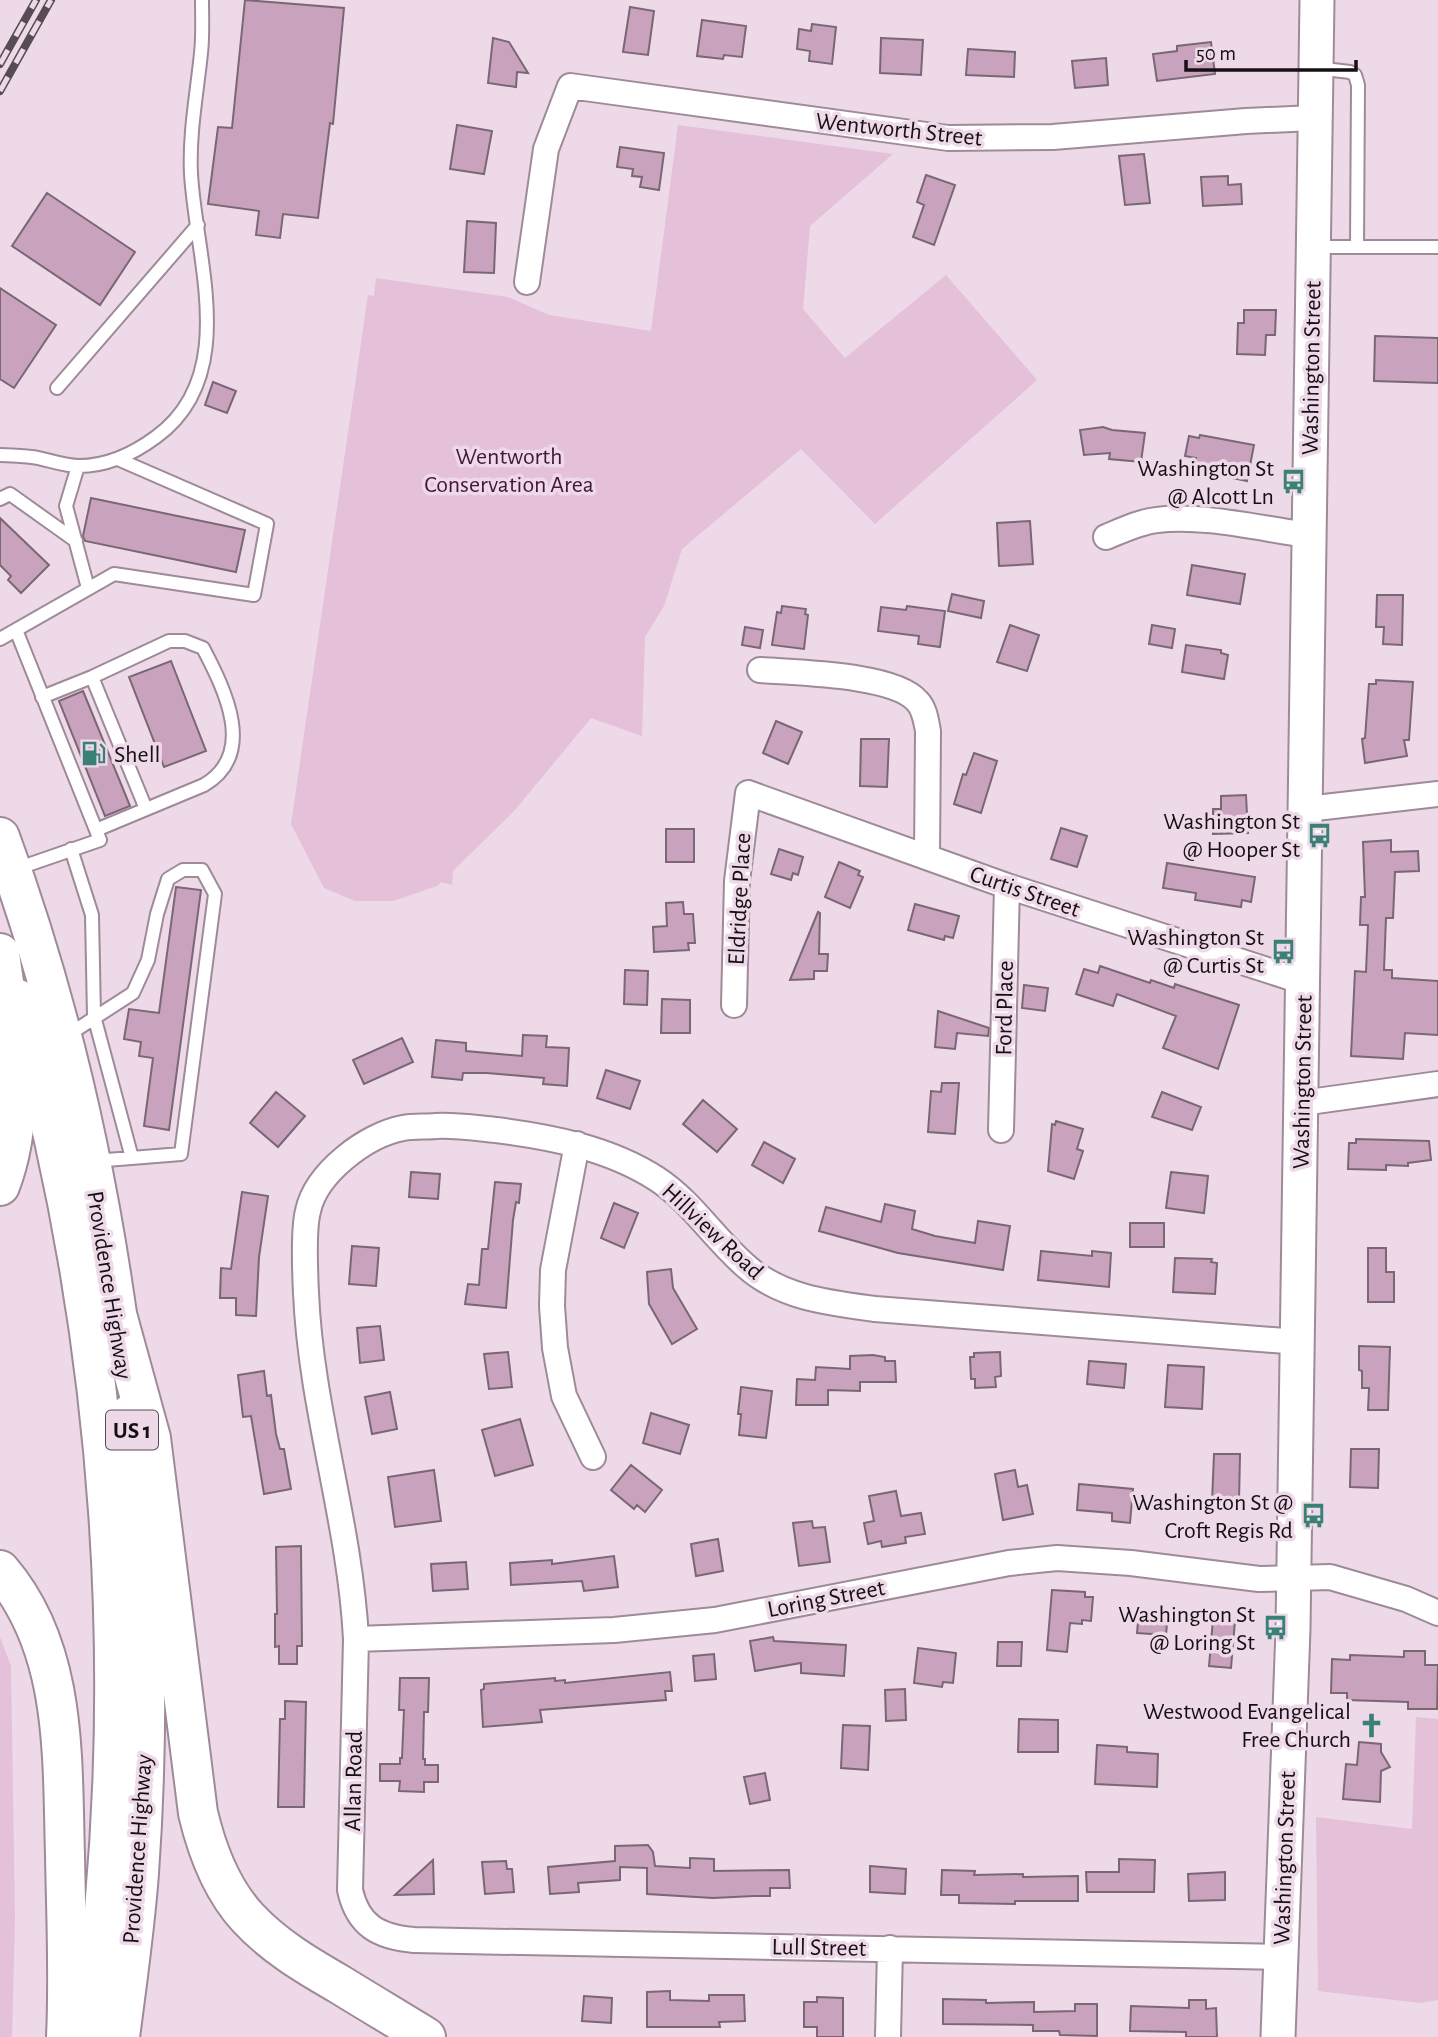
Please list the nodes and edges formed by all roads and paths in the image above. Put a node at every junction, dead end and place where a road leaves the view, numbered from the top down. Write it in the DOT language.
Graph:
graph roads {
  1 [pos="202,0"];
  2 [pos="1317,0"];
  3 [pos="1315,68"];
  4 [pos="1314,118"];
  5 [pos="198,225"];
  6 [pos="1312,247"];
  7 [pos="1357,247"];
  8 [pos="1438,247"];
  9 [pos="527,282"];
  10 [pos="57,388"];
  11 [pos="0,454"];
  12 [pos="120,460"];
  13 [pos="78,466"];
  14 [pos="0,499"];
  15 [pos="1308,535"];
  16 [pos="1106,537"];
  17 [pos="76,541"];
  18 [pos="88,588"];
  19 [pos="16,630"];
  20 [pos="0,639"];
  21 [pos="760,670"];
  22 [pos="92,677"];
  23 [pos="42,697"];
  24 [pos="748,793"];
  25 [pos="1438,794"];
  26 [pos="146,809"];
  27 [pos="1307,809"];
  28 [pos="96,830"];
  29 [pos="71,849"];
  30 [pos="6,854"];
  31 [pos="927,857"];
  32 [pos="1007,886"];
  33 [pos="0,937"];
  34 [pos="0,953"];
  35 [pos="1304,982"];
  36 [pos="734,1005"];
  37 [pos="94,1016"];
  38 [pos="62,1040"];
  39 [pos="1438,1084"];
  40 [pos="1302,1103"];
  41 [pos="1001,1130"];
  42 [pos="577,1144"];
  43 [pos="132,1158"];
  44 [pos="90,1161"];
  45 [pos="0,1186"];
  46 [pos="118,1318"];
  47 [pos="1298,1342"];
  48 [pos="593,1457"];
  49 [pos="0,1570"];
  50 [pos="1294,1578"];
  51 [pos="1438,1613"];
  52 [pos="356,1639"];
  53 [pos="362,1919"];
  54 [pos="890,1948"];
  55 [pos="1281,1957"];
  56 [pos="66,2037"];
  57 [pos="89,2037"];
  58 [pos="120,2037"];
  59 [pos="426,2037"];
  60 [pos="888,2037"];
  61 [pos="1278,2037"];
  1 -- 5 [label="lane"];
  2 -- 3 [label="main road, Washington Street"];
  3 -- 4 [label="main road, Washington Street"];
  3 -- 7 [label="lane"];
  4 -- 6 [label="main road, Washington Street"];
  4 -- 9 [label="street, Wentworth Street"];
  5 -- 10 [label="lane"];
  5 -- 12 [label="lane"];
  6 -- 7 [label="lane"];
  6 -- 15 [label="main road, Washington Street"];
  7 -- 8 [label="lane"];
  11 -- 13 [label="lane"];
  12 -- 13 [label="lane"];
  12 -- 18 [label="lane"];
  13 -- 17 [label="lane"];
  14 -- 17 [label="lane"];
  15 -- 16 [label="street"];
  15 -- 27 [label="main road, Washington Street"];
  17 -- 18 [label="lane"];
  18 -- 19 [label="lane"];
  19 -- 20 [label="lane"];
  19 -- 23 [label="lane"];
  21 -- 31 [label="street"];
  22 -- 23 [label="lane"];
  22 -- 26 [label="lane"];
  22 -- 26 [label="lane"];
  23 -- 28 [label="lane"];
  24 -- 31 [label="street, Curtis Street"];
  24 -- 36 [label="street, Eldridge Place"];
  25 -- 27 [label="street"];
  26 -- 28 [label="lane"];
  27 -- 35 [label="main road, Washington Street"];
  28 -- 29 [label="lane"];
  29 -- 30 [label="lane"];
  29 -- 37 [label="lane"];
  30 -- 38 [label="main road, Providence Highway / US 1"];
  31 -- 32 [label="street, Curtis Street"];
  32 -- 35 [label="street, Curtis Street"];
  32 -- 41 [label="street, Ford Place"];
  33 -- 57 [label="main road, Providence Highway"];
  34 -- 45 [label="main road"];
  35 -- 40 [label="main road, Washington Street"];
  37 -- 38 [label="lane"];
  37 -- 43 [label="lane"];
  37 -- 43 [label="lane"];
  38 -- 44 [label="main road, Providence Highway / US 1"];
  39 -- 40 [label="street"];
  40 -- 47 [label="main road, Washington Street"];
  42 -- 47 [label="street, Hillview Road"];
  42 -- 48 [label="street"];
  42 -- 52 [label="street, Hillview Road"];
  43 -- 44 [label="lane"];
  44 -- 46 [label="main road, Providence Highway / US 1"];
  46 -- 58 [label="main road, Providence Highway / US 1"];
  46 -- 59 [label="main road"];
  47 -- 50 [label="main road, Washington Street"];
  49 -- 56 [label="main road"];
  50 -- 51 [label="street, Loring Street"];
  50 -- 52 [label="street, Loring Street"];
  50 -- 55 [label="main road, Washington Street"];
  52 -- 53 [label="street, Allan Road"];
  53 -- 54 [label="street, Lull Street"];
  54 -- 55 [label="street, Lull Street"];
  54 -- 60 [label="street"];
  55 -- 61 [label="main road, Washington Street"];
}
